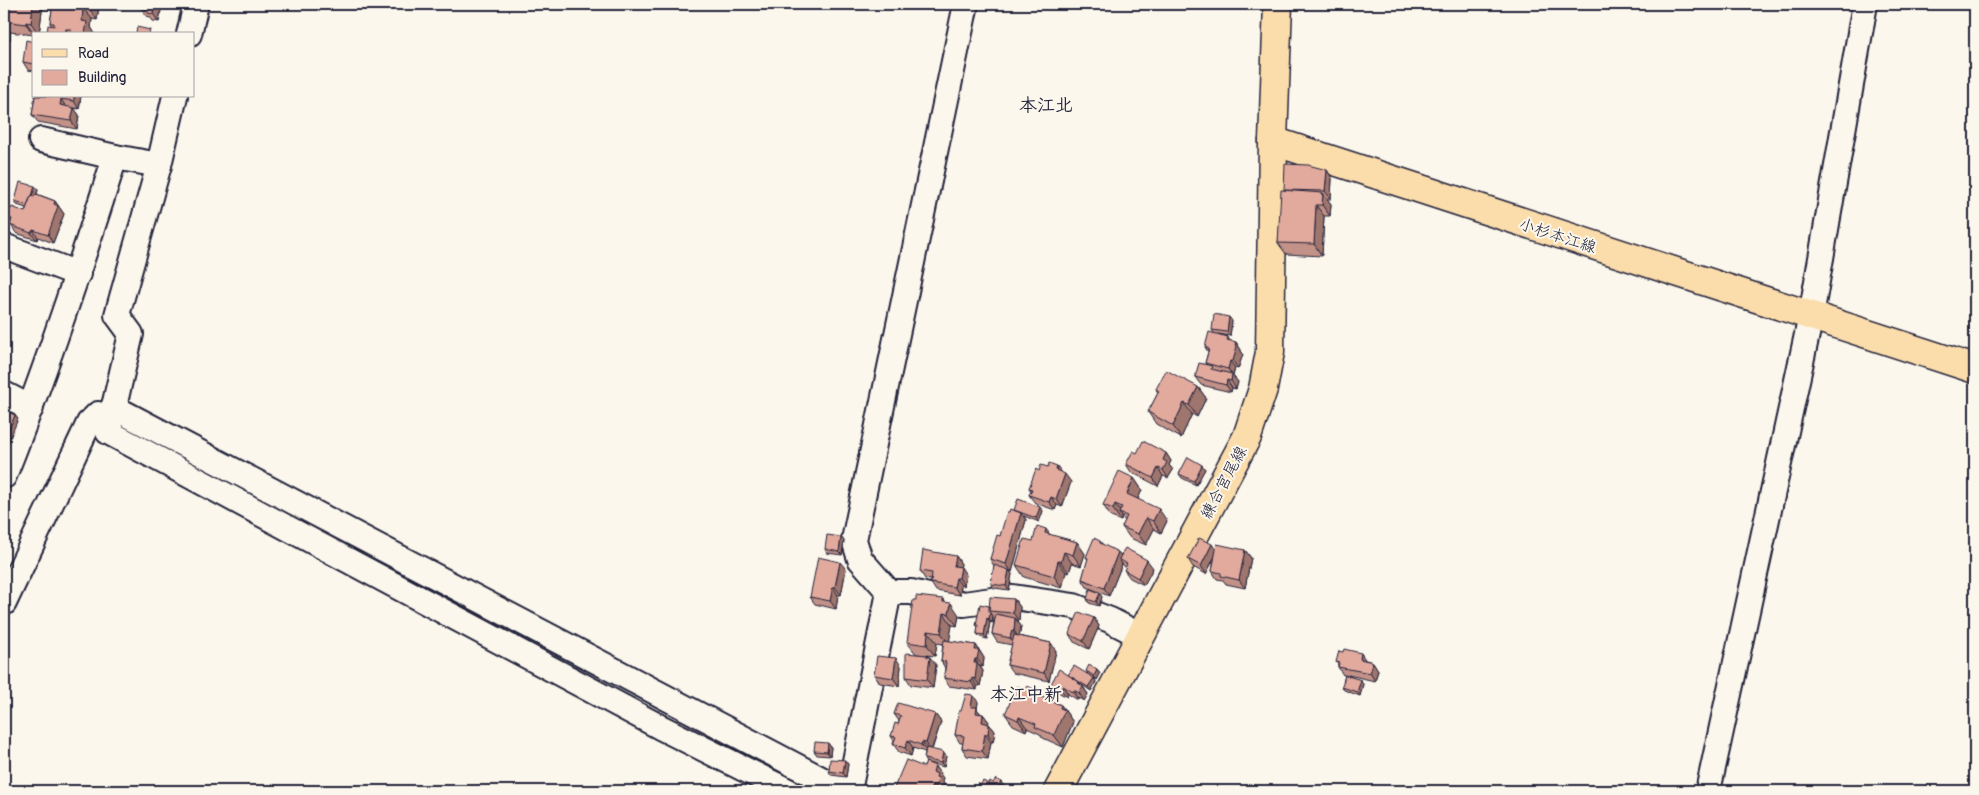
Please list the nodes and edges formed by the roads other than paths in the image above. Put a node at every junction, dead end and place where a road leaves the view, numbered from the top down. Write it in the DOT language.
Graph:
graph roads {
  1 [pos="196,4"];
  2 [pos="966,4"];
  3 [pos="1278,4"];
  4 [pos="1865,4"];
  5 [pos="189,32"];
  6 [pos="174,98"];
  7 [pos="41,140"];
  8 [pos="1273,141"];
  9 [pos="115,157"];
  10 [pos="159,165"];
  11 [pos="4,246"];
  12 [pos="78,274"];
  13 [pos="1811,316"];
  14 [pos="1975,369"];
  15 [pos="4,394"];
  16 [pos="31,408"];
  17 [pos="105,411"];
  18 [pos="4,476"];
  19 [pos="889,592"];
  20 [pos="4,603"];
  21 [pos="1141,636"];
  22 [pos="788,791"];
  23 [pos="844,791"];
  24 [pos="849,791"];
  25 [pos="1058,791"];
  26 [pos="1708,791"];
  1 -- 5 [label="street"];
  2 -- 19 [label="street"];
  3 -- 8 [label="main road"];
  4 -- 13 [label="street"];
  6 -- 10 [label="street"];
  7 -- 9 [label="street"];
  8 -- 13 [label="main road, 小杉本江線"];
  8 -- 21 [label="main road, 練合宮尾線"];
  9 -- 10 [label="street"];
  9 -- 12 [label="street"];
  10 -- 17 [label="street"];
  11 -- 12 [label="street"];
  12 -- 16 [label="street"];
  13 -- 14 [label="main road, 小杉本江線"];
  13 -- 26 [label="street"];
  15 -- 16 [label="street"];
  16 -- 18 [label="street"];
  17 -- 20 [label="street"];
  17 -- 22 [label="street"];
  17 -- 23 [label="street"];
  19 -- 21 [label="street"];
  19 -- 24 [label="street"];
  21 -- 25 [label="main road, 練合宮尾線"];
}
